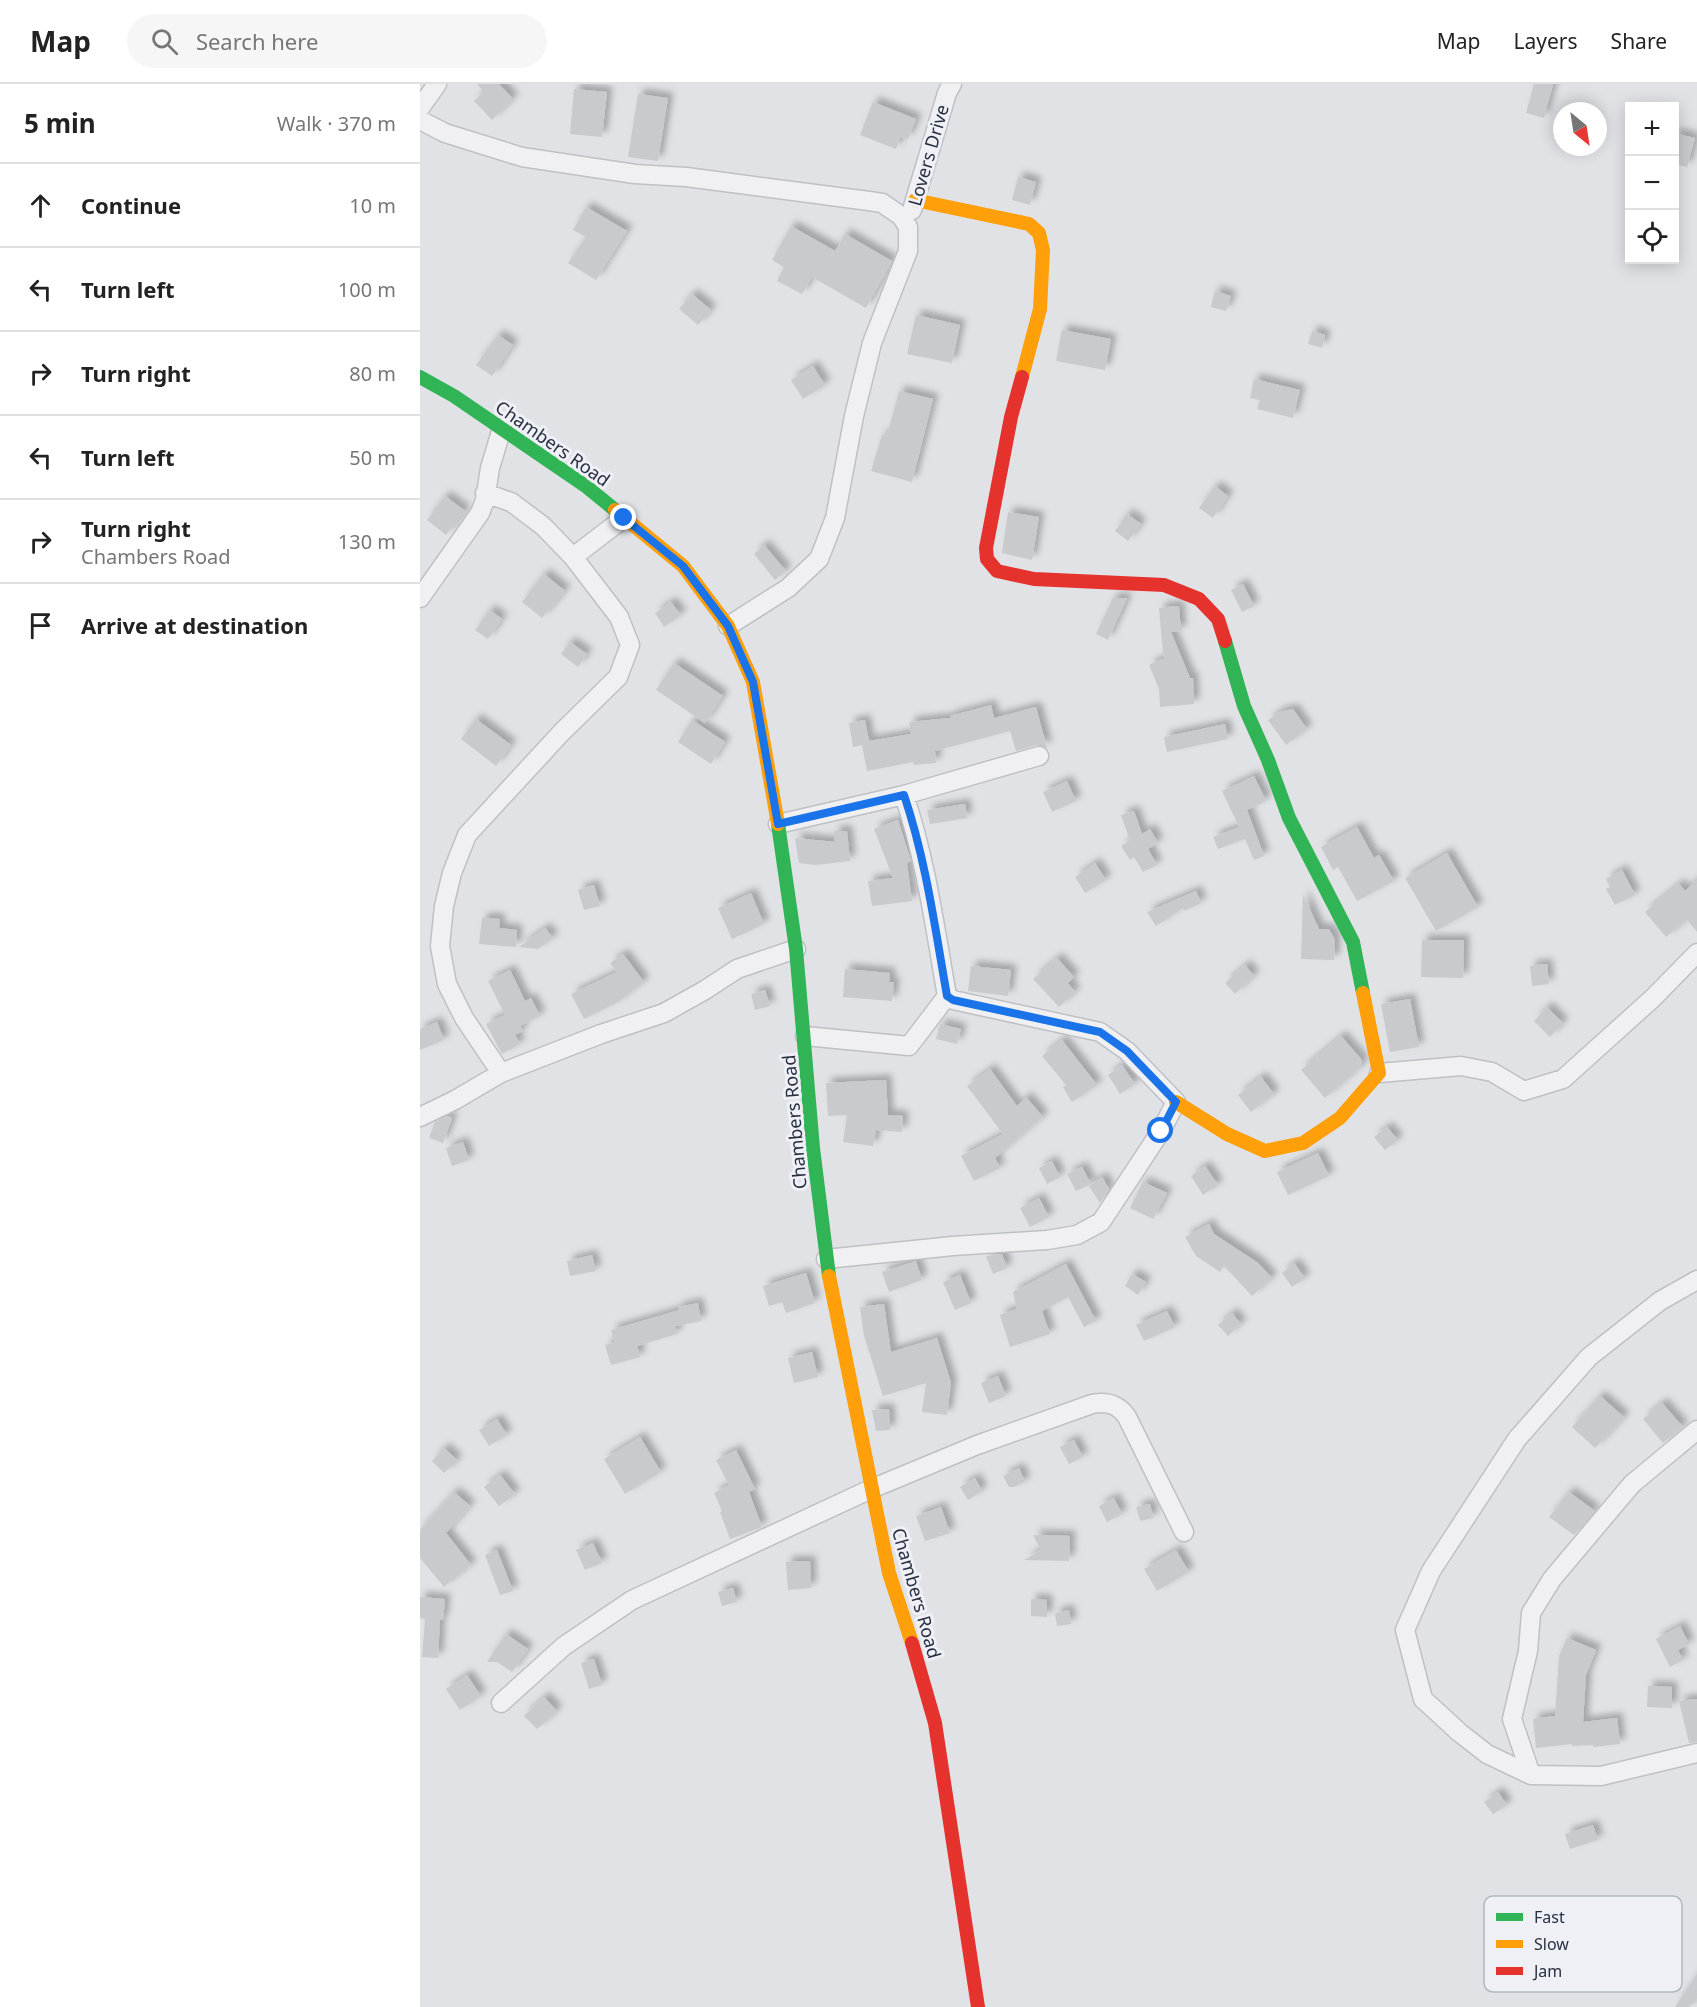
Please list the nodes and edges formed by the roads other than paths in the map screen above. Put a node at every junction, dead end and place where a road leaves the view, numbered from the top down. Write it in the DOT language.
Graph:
graph roads {
  1 [pos="437,84"];
  2 [pos="952,84"];
  3 [pos="420,108"];
  4 [pos="420,120"];
  5 [pos="915,200"];
  6 [pos="908,227"];
  7 [pos="420,377"];
  8 [pos="502,429"];
  9 [pos="485,493"];
  10 [pos="624,518"];
  11 [pos="573,557"];
  12 [pos="420,598"];
  13 [pos="728,626"];
  14 [pos="1039,756"];
  15 [pos="904,795"];
  16 [pos="778,824"];
  17 [pos="796,949"];
  18 [pos="1697,953"];
  19 [pos="947,996"];
  20 [pos="804,1036"];
  21 [pos="1379,1072"];
  22 [pos="501,1073"];
  23 [pos="1176,1102"];
  24 [pos="420,1117"];
  25 [pos="826,1259"];
  26 [pos="1697,1281"];
  27 [pos="1697,1430"];
  28 [pos="871,1489"];
  29 [pos="1184,1532"];
  30 [pos="501,1703"];
  31 [pos="1697,1753"];
  32 [pos="1531,1775"];
  33 [pos="978,2007"];
  1 -- 3 [label="street"];
  2 -- 5 [label="street, Lovers Drive"];
  4 -- 6 [label="street"];
  5 -- 6 [label="street, Lovers Drive"];
  5 -- 21 [label="street"];
  6 -- 13 [label="street, Lovers Drive"];
  7 -- 8 [label="street, Chambers Road"];
  8 -- 9 [label="street"];
  8 -- 10 [label="street, Chambers Road"];
  9 -- 11 [label="street"];
  9 -- 12 [label="street"];
  10 -- 11 [label="street"];
  10 -- 13 [label="street, Chambers Road"];
  11 -- 22 [label="street"];
  13 -- 16 [label="street, Chambers Road"];
  14 -- 15 [label="street"];
  15 -- 16 [label="street"];
  15 -- 19 [label="street"];
  16 -- 17 [label="street, Chambers Road"];
  17 -- 20 [label="street, Chambers Road"];
  17 -- 22 [label="street"];
  18 -- 21 [label="street"];
  19 -- 20 [label="street"];
  19 -- 23 [label="street"];
  20 -- 25 [label="street, Chambers Road"];
  21 -- 23 [label="street"];
  22 -- 24 [label="street"];
  23 -- 25 [label="street"];
  25 -- 28 [label="street, Chambers Road"];
  26 -- 32 [label="street"];
  27 -- 32 [label="street"];
  28 -- 29 [label="street"];
  28 -- 30 [label="street"];
  28 -- 33 [label="street, Chambers Road"];
  31 -- 32 [label="street"];
}
